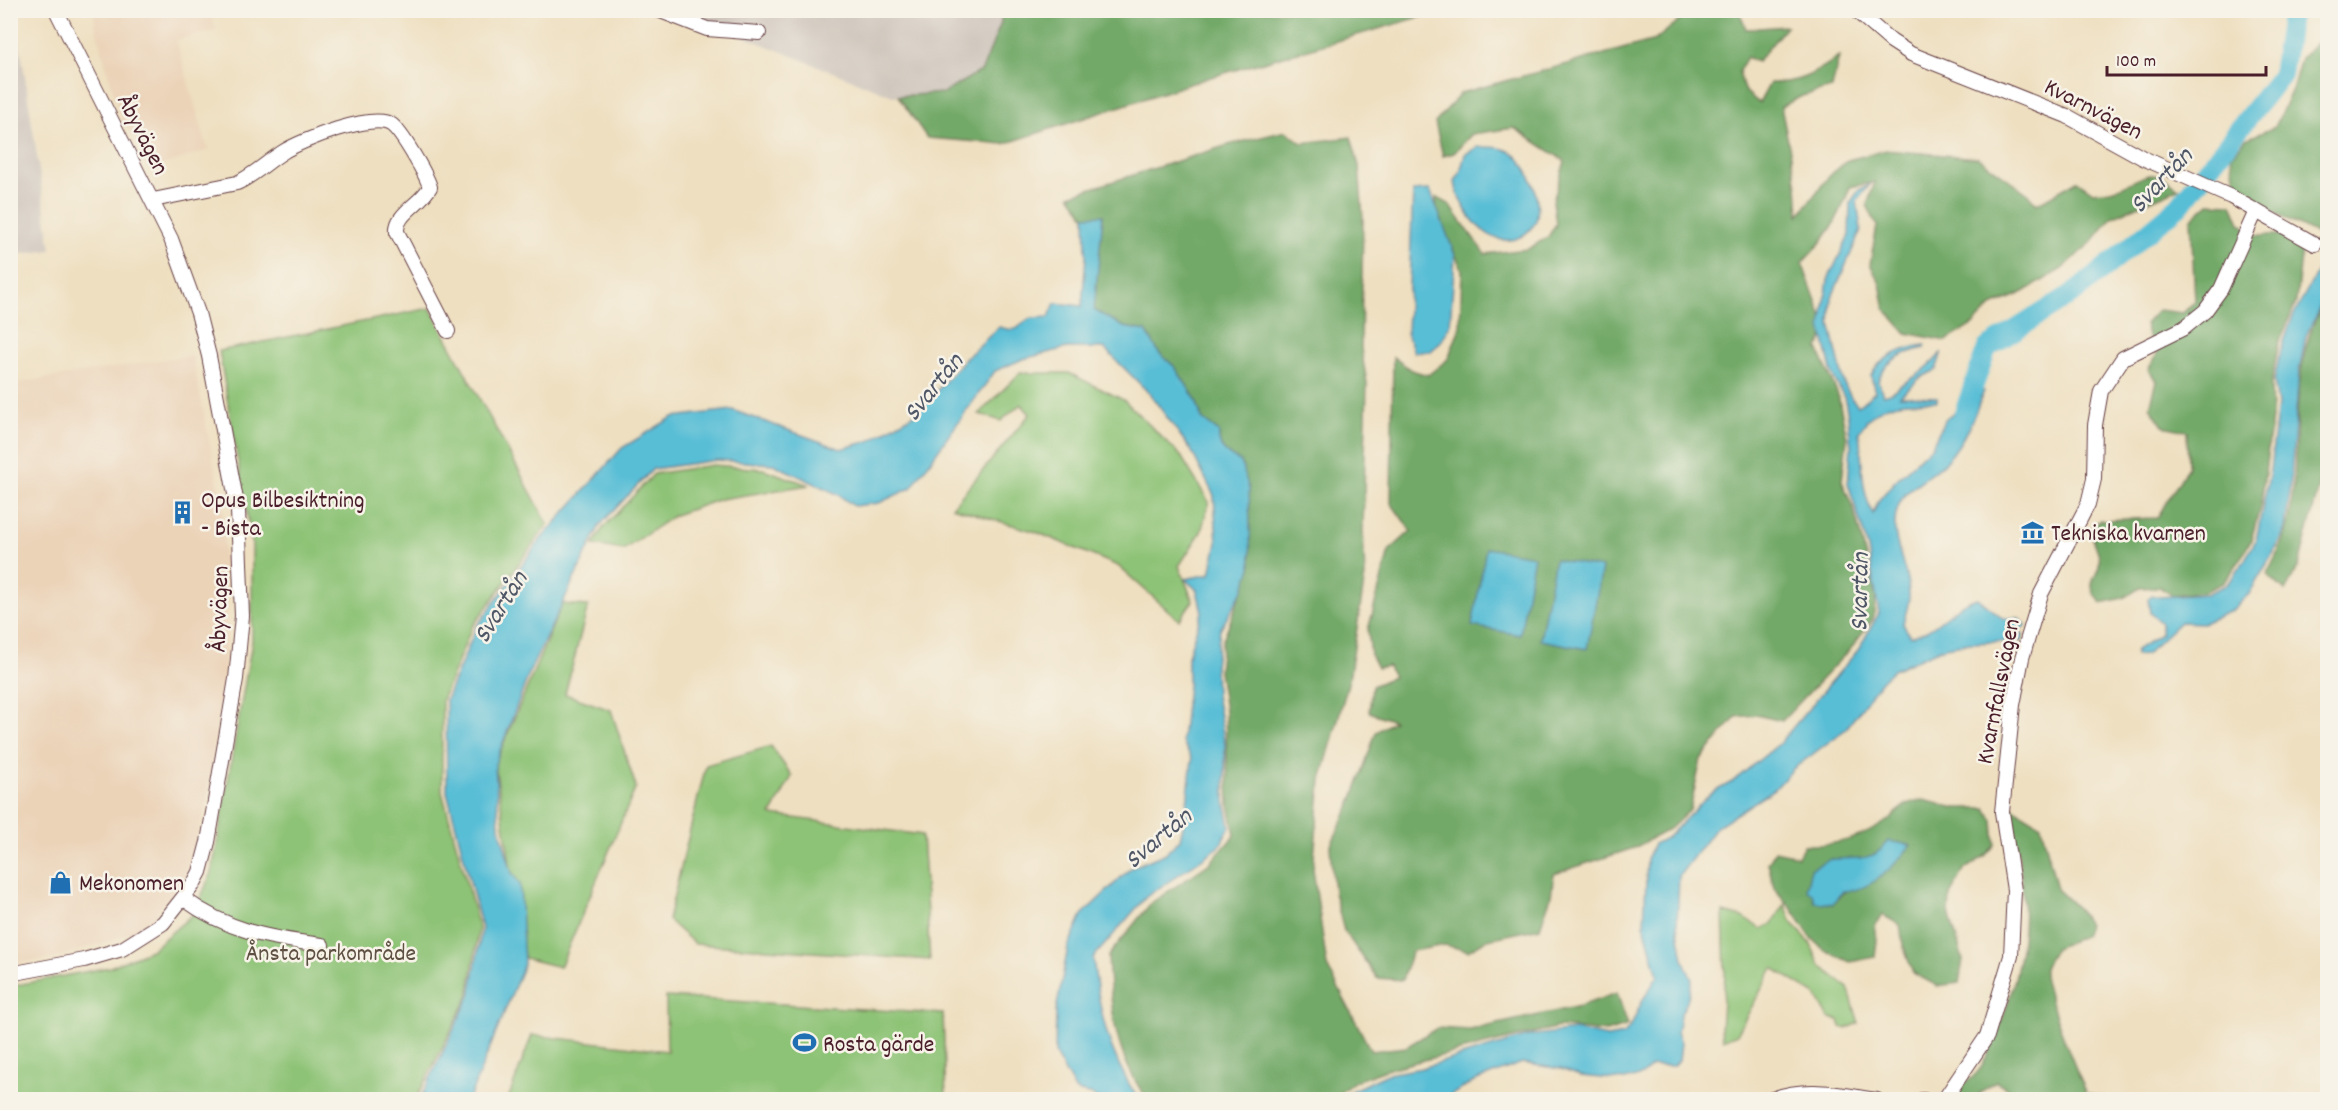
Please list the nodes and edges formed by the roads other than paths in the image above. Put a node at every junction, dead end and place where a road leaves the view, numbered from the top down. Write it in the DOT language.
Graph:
graph roads {
  1 [pos="56,10"];
  2 [pos="658,10"];
  3 [pos="1855,10"];
  4 [pos="759,33"];
  5 [pos="153,200"];
  6 [pos="2256,211"];
  7 [pos="2315,243"];
  8 [pos="448,331"];
  9 [pos="183,898"];
  10 [pos="322,945"];
  11 [pos="10,974"];
  12 [pos="1770,1100"];
  13 [pos="1877,1100"];
  14 [pos="1944,1100"];
  1 -- 5 [label="street, Åbyvägen"];
  2 -- 4 [label="street"];
  3 -- 6 [label="street, Kvarnvägen"];
  5 -- 8 [label="street"];
  5 -- 9 [label="street, Åbyvägen"];
  6 -- 7 [label="street, Kvarnvägen"];
  6 -- 14 [label="street, Kvarnfallsvägen"];
  9 -- 10 [label="street"];
  9 -- 11 [label="street, Åbyvägen"];
  12 -- 13 [label="street"];
}
